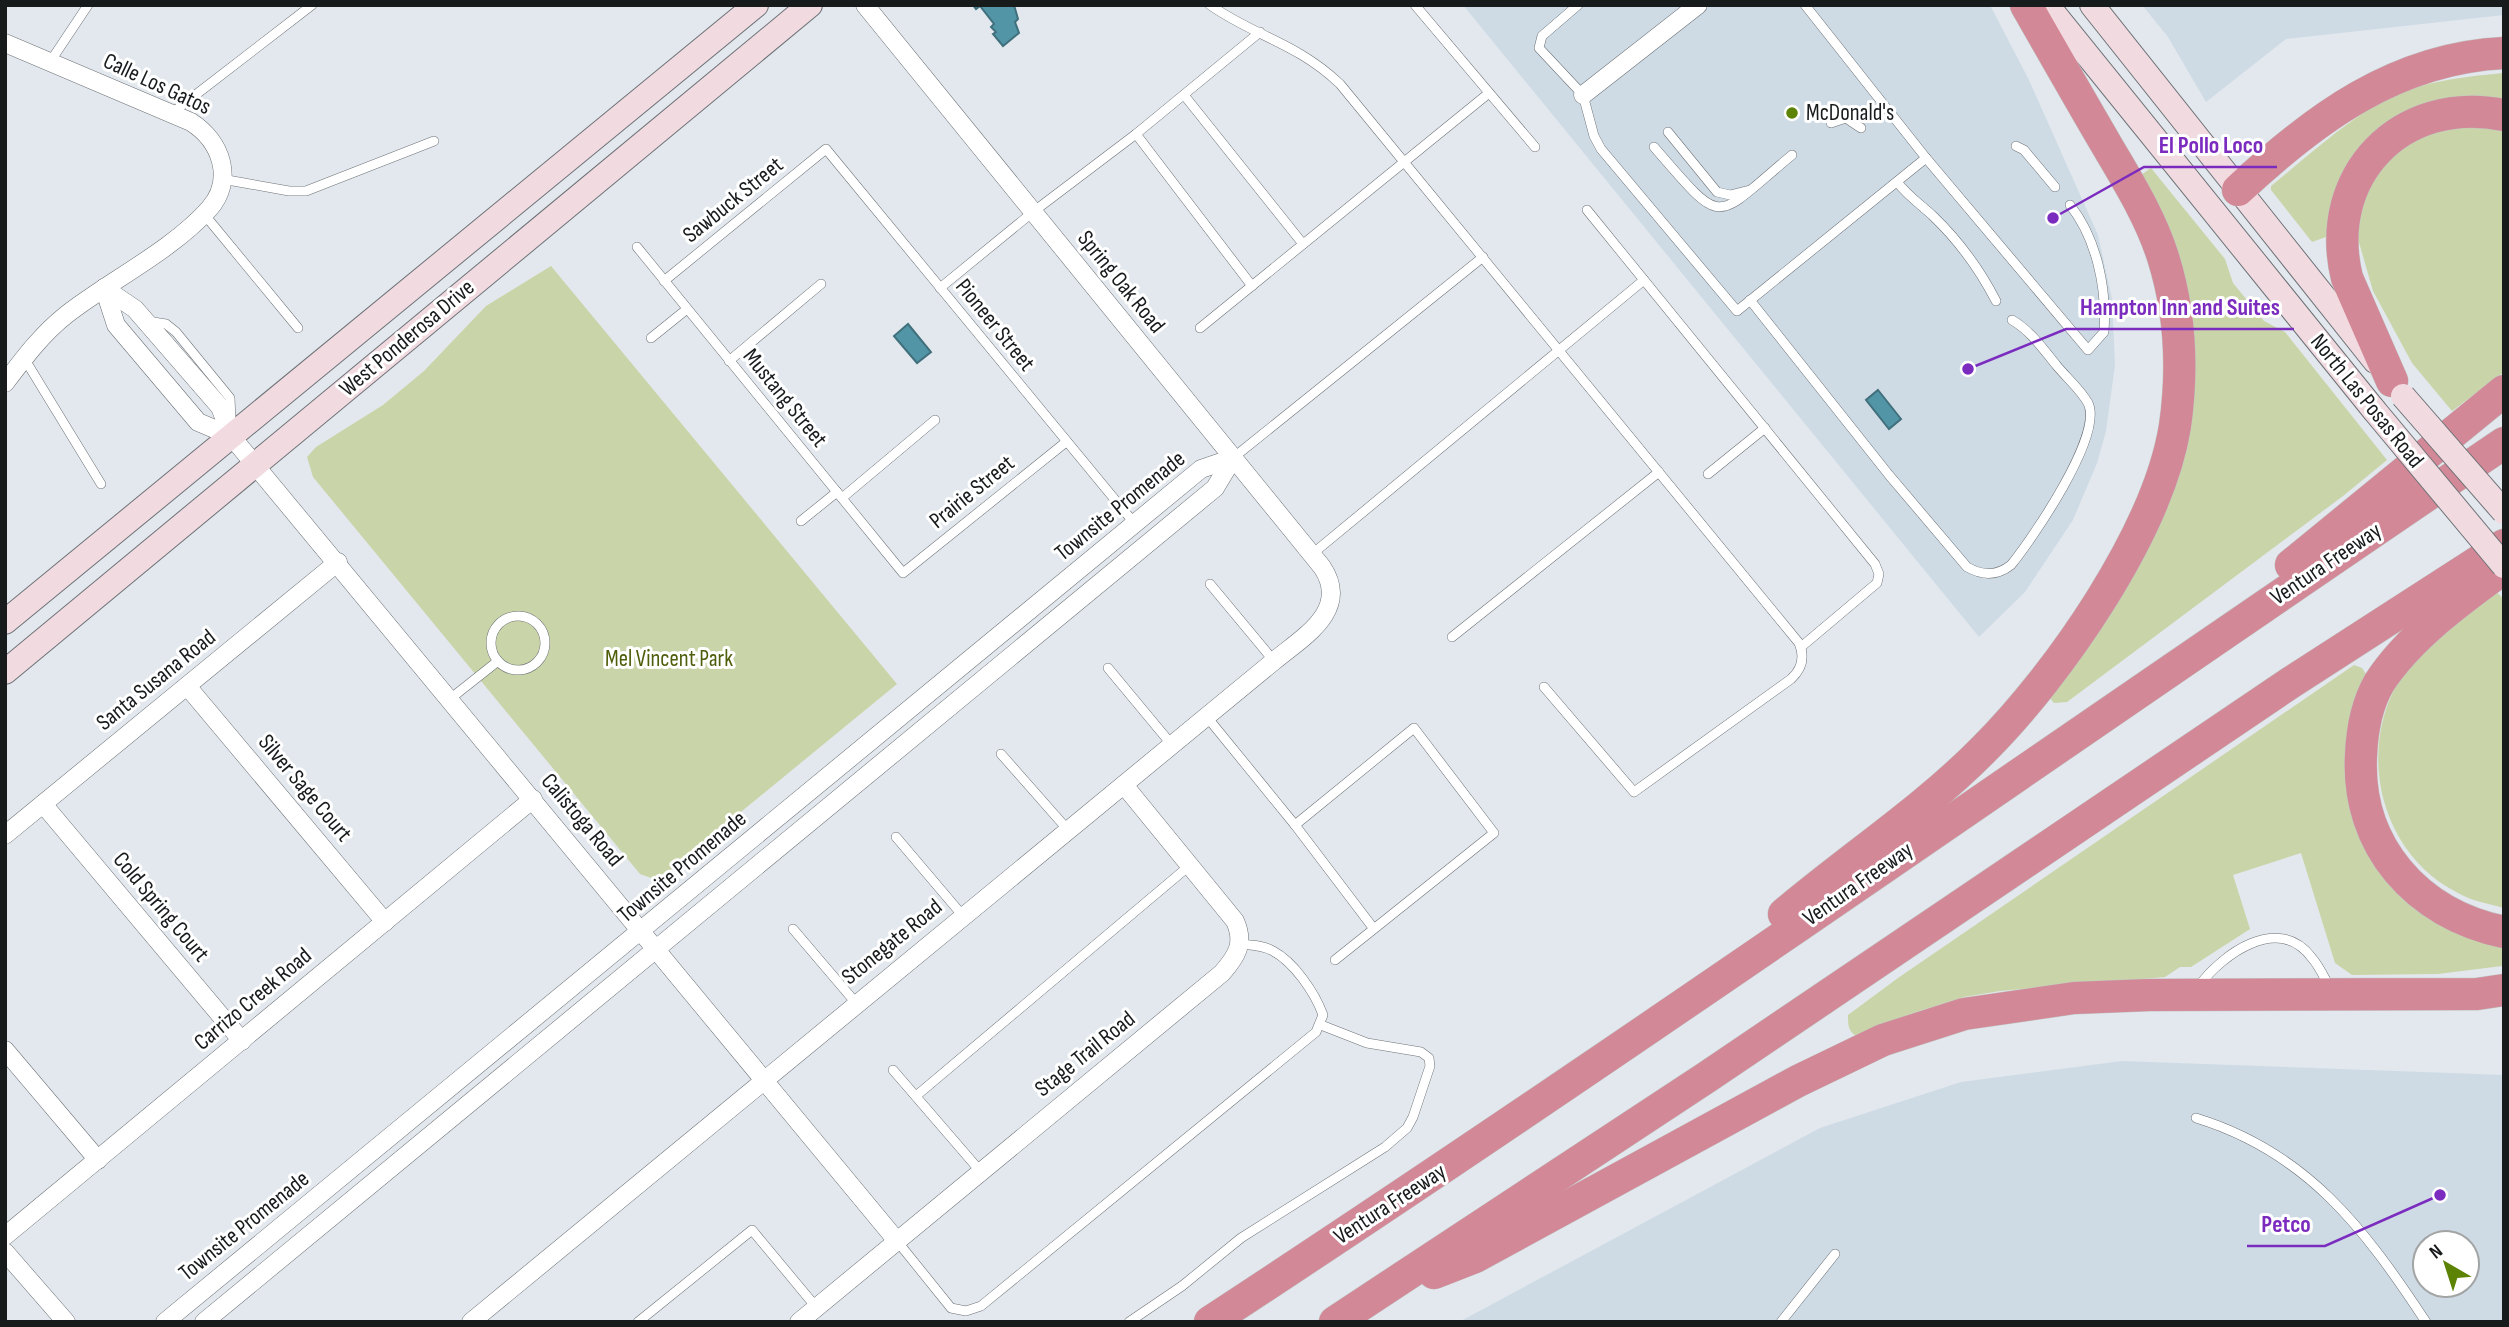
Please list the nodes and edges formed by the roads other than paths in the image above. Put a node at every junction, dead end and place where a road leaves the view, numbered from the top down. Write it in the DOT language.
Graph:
graph roads {
  1 [pos="88,5"];
  2 [pos="312,5"];
  3 [pos="756,5"];
  4 [pos="810,5"];
  5 [pos="865,5"];
  6 [pos="1210,5"];
  7 [pos="1415,5"];
  8 [pos="1578,5"];
  9 [pos="1698,5"];
  10 [pos="1805,5"];
  11 [pos="2026,5"];
  12 [pos="2047,5"];
  13 [pos="2092,5"];
  14 [pos="1260,32"];
  15 [pos="5,43"];
  16 [pos="2504,53"];
  17 [pos="50,62"];
  18 [pos="1489,93"];
  19 [pos="1184,95"];
  20 [pos="1583,95"];
  21 [pos="171,114"];
  22 [pos="2504,115"];
  23 [pos="1831,123"];
  24 [pos="1861,128"];
  25 [pos="1668,132"];
  26 [pos="1136,134"];
  27 [pos="434,141"];
  28 [pos="2016,146"];
  29 [pos="1535,147"];
  30 [pos="1654,147"];
  31 [pos="826,149"];
  32 [pos="1792,155"];
  33 [pos="1926,158"];
  34 [pos="1405,161"];
  35 [pos="222,179"];
  36 [pos="1896,182"];
  37 [pos="2055,187"];
  38 [pos="1750,190"];
  39 [pos="2238,190"];
  40 [pos="2070,205"];
  41 [pos="1587,210"];
  42 [pos="2214,210"];
  43 [pos="1033,212"];
  44 [pos="204,214"];
  45 [pos="1303,244"];
  46 [pos="637,247"];
  47 [pos="1483,257"];
  48 [pos="1644,280"];
  49 [pos="664,281"];
  50 [pos="821,284"];
  51 [pos="1252,286"];
  52 [pos="104,288"];
  53 [pos="940,288"];
  54 [pos="1750,300"];
  55 [pos="1996,301"];
  56 [pos="687,309"];
  57 [pos="2011,320"];
  58 [pos="298,328"];
  59 [pos="1200,328"];
  60 [pos="651,338"];
  61 [pos="1561,351"];
  62 [pos="24,358"];
  63 [pos="729,361"];
  64 [pos="5,383"];
  65 [pos="2397,389"];
  66 [pos="2504,391"];
  67 [pos="935,420"];
  68 [pos="1765,428"];
  69 [pos="231,436"];
  70 [pos="1066,442"];
  71 [pos="2504,443"];
  72 [pos="1233,458"];
  73 [pos="254,464"];
  74 [pos="1659,472"];
  75 [pos="1708,474"];
  76 [pos="101,484"];
  77 [pos="840,495"];
  78 [pos="2504,512"];
  79 [pos="801,522"];
  80 [pos="1135,524"];
  81 [pos="2504,545"];
  82 [pos="1311,555"];
  83 [pos="338,562"];
  84 [pos="2504,567"];
  85 [pos="903,573"];
  86 [pos="1210,584"];
  87 [pos="1332,593"];
  88 [pos="5,622"];
  89 [pos="1452,637"];
  90 [pos="1801,647"];
  91 [pos="498,661"];
  92 [pos="1274,661"];
  93 [pos="1108,668"];
  94 [pos="5,672"];
  95 [pos="2147,685"];
  96 [pos="187,686"];
  97 [pos="1544,687"];
  98 [pos="450,699"];
  99 [pos="1207,717"];
  100 [pos="1172,746"];
  101 [pos="1001,754"];
  102 [pos="1124,785"];
  103 [pos="533,799"];
  104 [pos="43,804"];
  105 [pos="1295,825"];
  106 [pos="1068,830"];
  107 [pos="5,835"];
  108 [pos="896,837"];
  109 [pos="1189,866"];
  110 [pos="963,916"];
  111 [pos="384,922"];
  112 [pos="793,929"];
  113 [pos="1374,929"];
  114 [pos="643,931"];
  115 [pos="2504,932"];
  116 [pos="1241,944"];
  117 [pos="656,946"];
  118 [pos="1335,960"];
  119 [pos="2504,990"];
  120 [pos="2333,994"];
  121 [pos="2194,995"];
  122 [pos="856,1003"];
  123 [pos="1321,1025"];
  124 [pos="242,1041"];
  125 [pos="1630,1044"];
  126 [pos="5,1051"];
  127 [pos="893,1070"];
  128 [pos="765,1078"];
  129 [pos="916,1096"];
  130 [pos="2196,1118"];
  131 [pos="98,1160"];
  132 [pos="981,1172"];
  133 [pos="5,1236"];
  134 [pos="897,1241"];
  135 [pos="5,1251"];
  136 [pos="1835,1254"];
  137 [pos="1372,1297"];
  138 [pos="816,1307"];
  139 [pos="66,1322"];
  140 [pos="165,1322"];
  141 [pos="204,1322"];
  142 [pos="471,1322"];
  143 [pos="638,1322"];
  144 [pos="799,1322"];
  145 [pos="1129,1322"];
  146 [pos="1210,1322"];
  147 [pos="1335,1322"];
  148 [pos="1781,1322"];
  149 [pos="2426,1322"];
  1 -- 17 [label="lane"];
  2 -- 21 [label="lane"];
  3 -- 69 [label="main road, West Ponderosa Drive"];
  4 -- 73 [label="main road, West Ponderosa Drive"];
  5 -- 43 [label="street, Spring Oak Road"];
  6 -- 14 [label="lane"];
  7 -- 18 [label="lane"];
  8 -- 20 [label="lane"];
  9 -- 20 [label="street"];
  10 -- 33 [label="lane"];
  11 -- 125 [label="highway"];
  12 -- 42 [label="main road, North Las Posas Road"];
  13 -- 39 [label="main road, North Las Posas Road"];
  14 -- 19 [label="lane"];
  14 -- 34 [label="lane"];
  15 -- 17 [label="street, Calle Los Gatos"];
  16 -- 39 [label="highway"];
  17 -- 21 [label="street, Calle Los Gatos"];
  18 -- 29 [label="lane"];
  18 -- 34 [label="lane"];
  19 -- 26 [label="lane"];
  19 -- 45 [label="lane"];
  20 -- 54 [label="lane"];
  21 -- 35 [label="street, Calle Los Gatos"];
  22 -- 65 [label="highway"];
  23 -- 24 [label="lane"];
  25 -- 38 [label="lane"];
  26 -- 43 [label="lane"];
  26 -- 51 [label="lane"];
  27 -- 35 [label="lane"];
  28 -- 37 [label="lane"];
  30 -- 38 [label="lane"];
  31 -- 49 [label="lane, Sawbuck Street"];
  31 -- 53 [label="lane, Pioneer Street"];
  32 -- 38 [label="lane"];
  33 -- 36 [label="lane"];
  33 -- 40 [label="lane"];
  34 -- 45 [label="lane"];
  34 -- 47 [label="lane"];
  35 -- 44 [label="street"];
  36 -- 54 [label="lane"];
  36 -- 55 [label="lane"];
  39 -- 42 [label="main road"];
  39 -- 65 [label="main road, North Las Posas Road"];
  41 -- 48 [label="lane"];
  42 -- 84 [label="main road, North Las Posas Road, bridge"];
  43 -- 53 [label="lane"];
  43 -- 72 [label="street, Spring Oak Road"];
  44 -- 52 [label="street"];
  44 -- 58 [label="lane"];
  45 -- 51 [label="lane"];
  46 -- 49 [label="lane, Mustang Street"];
  47 -- 61 [label="lane"];
  47 -- 72 [label="lane"];
  48 -- 61 [label="lane"];
  48 -- 68 [label="lane"];
  49 -- 56 [label="lane, Mustang Street"];
  50 -- 63 [label="lane"];
  51 -- 59 [label="lane"];
  52 -- 62 [label="street"];
  52 -- 69 [label="street"];
  52 -- 69 [label="street"];
  53 -- 70 [label="lane, Pioneer Street"];
  54 -- 57 [label="lane"];
  56 -- 60 [label="lane"];
  56 -- 63 [label="lane, Mustang Street"];
  61 -- 74 [label="lane"];
  61 -- 82 [label="lane"];
  62 -- 64 [label="street"];
  62 -- 76 [label="lane"];
  63 -- 77 [label="lane, Mustang Street"];
  65 -- 78 [label="main road, North Las Posas Road, bridge"];
  66 -- 95 [label="highway"];
  67 -- 77 [label="lane"];
  68 -- 75 [label="lane"];
  68 -- 90 [label="lane"];
  69 -- 73 [label="street"];
  69 -- 88 [label="main road, West Ponderosa Drive"];
  70 -- 80 [label="lane, Pioneer Street"];
  70 -- 85 [label="lane, Prairie Street"];
  71 -- 95 [label="highway, Ventura Freeway"];
  72 -- 80 [label="street, Townsite Promenade"];
  72 -- 82 [label="street, Spring Oak Road"];
  72 -- 117 [label="street, Townsite Promenade"];
  73 -- 83 [label="street, Calistoga Road"];
  73 -- 94 [label="main road, West Ponderosa Drive"];
  74 -- 89 [label="lane"];
  74 -- 90 [label="lane"];
  77 -- 79 [label="lane"];
  77 -- 85 [label="lane, Mustang Street"];
  80 -- 114 [label="street, Townsite Promenade"];
  81 -- 137 [label="highway"];
  82 -- 87 [label="street, Spring Oak Road"];
  83 -- 96 [label="street, Santa Susana Road"];
  83 -- 98 [label="street, Calistoga Road"];
  84 -- 115 [label="highway"];
  86 -- 92 [label="lane"];
  87 -- 92 [label="street, Stonegate Road"];
  90 -- 97 [label="lane"];
  91 -- 91 [label="lane"];
  91 -- 98 [label="lane"];
  92 -- 99 [label="street, Stonegate Road"];
  93 -- 100 [label="lane"];
  95 -- 125 [label="highway, Ventura Freeway"];
  96 -- 104 [label="street, Santa Susana Road"];
  96 -- 111 [label="street, Silver Sage Court"];
  98 -- 103 [label="street, Calistoga Road"];
  99 -- 100 [label="street, Stonegate Road"];
  99 -- 105 [label="lane"];
  100 -- 102 [label="street, Stonegate Road"];
  101 -- 106 [label="lane"];
  102 -- 106 [label="street, Stonegate Road"];
  102 -- 109 [label="street"];
  103 -- 111 [label="street, Carrizo Creek Road"];
  103 -- 114 [label="street, Calistoga Road"];
  104 -- 107 [label="street, Santa Susana Road"];
  104 -- 124 [label="street, Cold Spring Court"];
  105 -- 113 [label="lane"];
  105 -- 113 [label="lane"];
  106 -- 110 [label="street, Stonegate Road"];
  108 -- 110 [label="lane"];
  109 -- 116 [label="street"];
  109 -- 129 [label="lane"];
  110 -- 122 [label="street, Stonegate Road"];
  111 -- 124 [label="street, Carrizo Creek Road"];
  112 -- 122 [label="lane"];
  113 -- 118 [label="lane"];
  114 -- 117 [label="street, Calistoga Road"];
  114 -- 140 [label="street, Townsite Promenade"];
  116 -- 123 [label="lane"];
  116 -- 132 [label="street, Stage Trail Road"];
  117 -- 128 [label="street, Calistoga Road"];
  117 -- 141 [label="street, Townsite Promenade"];
  119 -- 120 [label="highway"];
  120 -- 121 [label="highway"];
  120 -- 121 [label="lane"];
  121 -- 137 [label="highway"];
  122 -- 128 [label="street, Stonegate Road"];
  123 -- 134 [label="lane"];
  123 -- 145 [label="lane"];
  124 -- 131 [label="street, Carrizo Creek Road"];
  125 -- 146 [label="highway, Ventura Freeway"];
  126 -- 131 [label="street"];
  127 -- 129 [label="lane"];
  128 -- 134 [label="street, Calistoga Road"];
  128 -- 142 [label="street, Stonegate Road"];
  129 -- 132 [label="lane"];
  130 -- 149 [label="lane"];
  131 -- 133 [label="street, Carrizo Creek Road"];
  132 -- 134 [label="street, Stage Trail Road"];
  134 -- 138 [label="street, Stage Trail Road"];
  135 -- 139 [label="street"];
  136 -- 148 [label="lane"];
  137 -- 147 [label="highway"];
  138 -- 143 [label="lane"];
  138 -- 144 [label="street, Stage Trail Road"];
}
